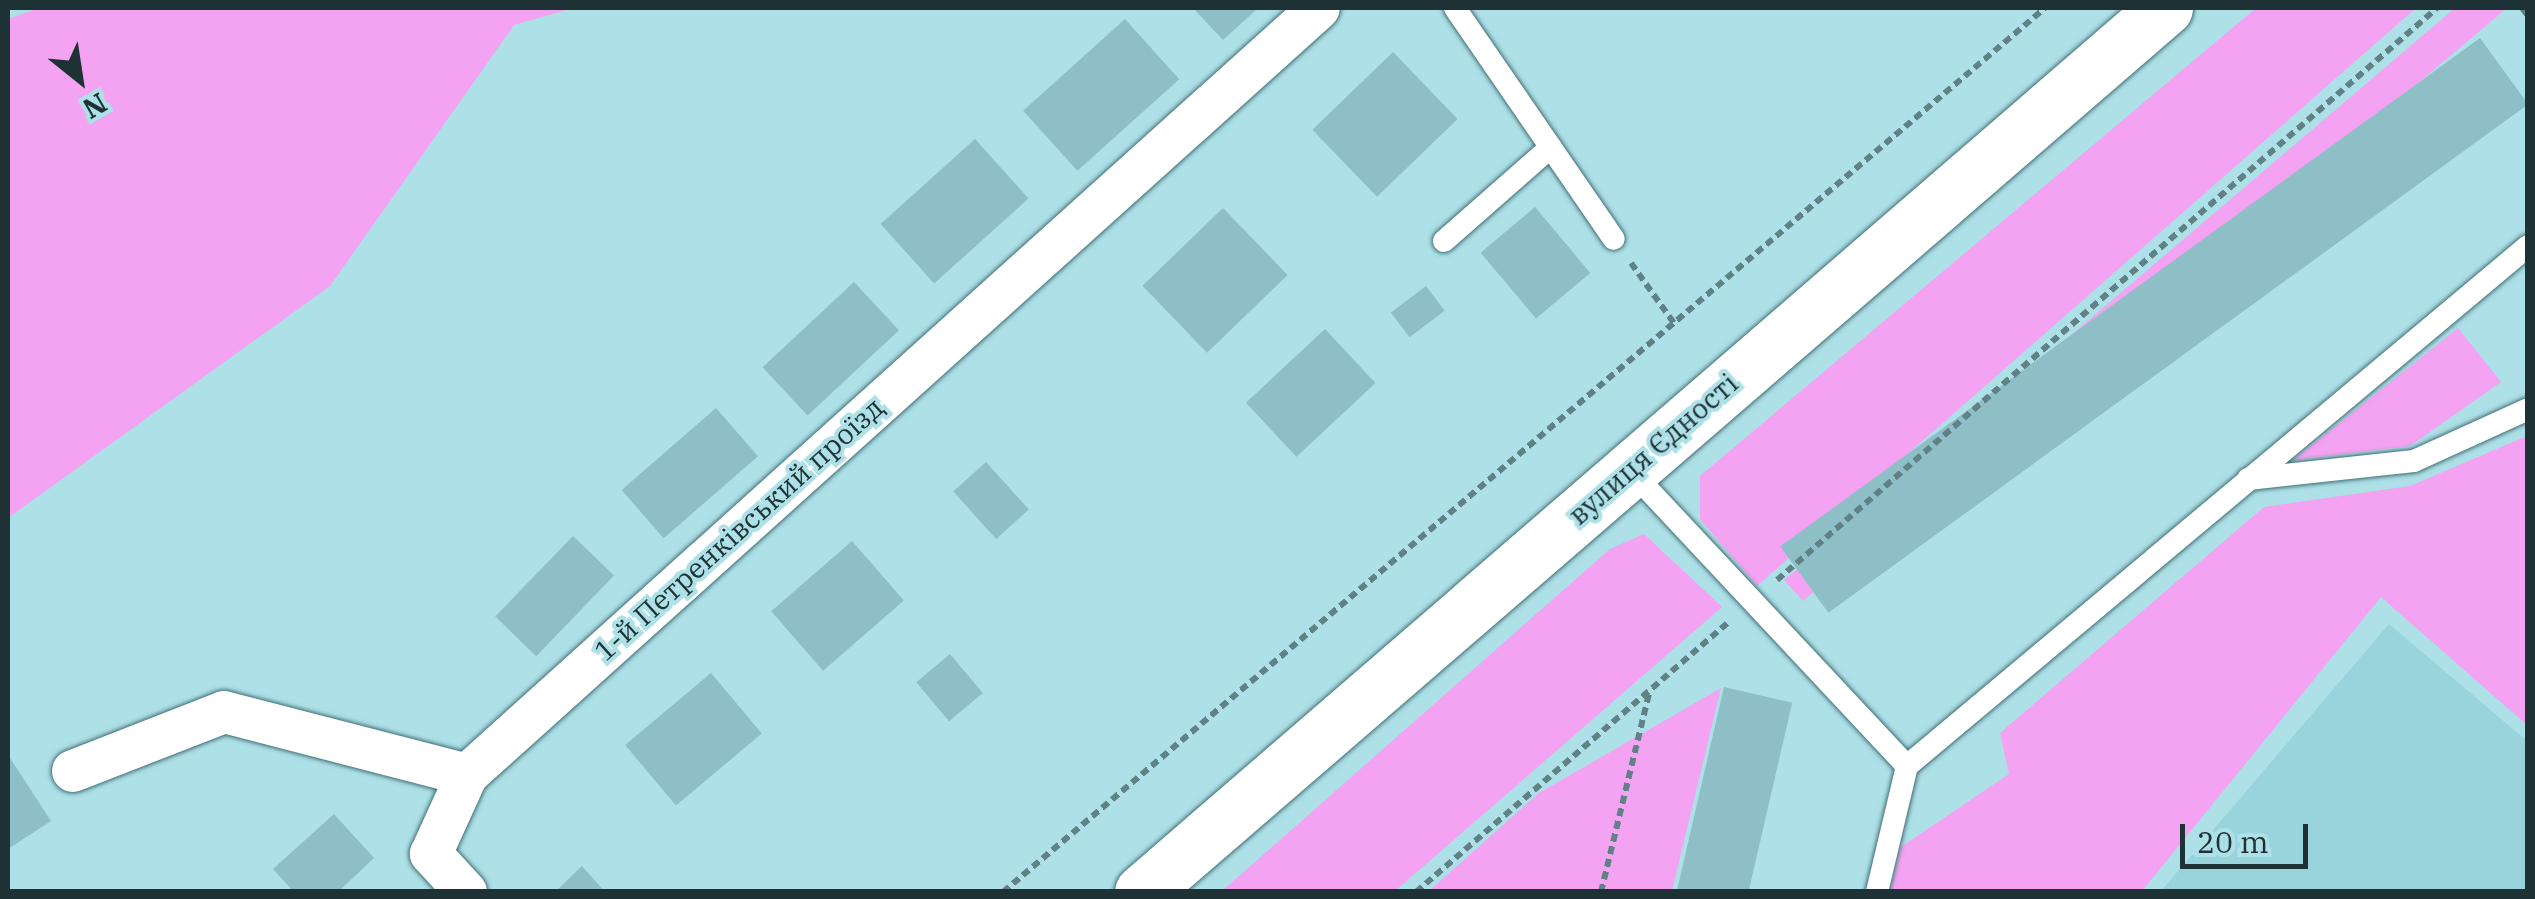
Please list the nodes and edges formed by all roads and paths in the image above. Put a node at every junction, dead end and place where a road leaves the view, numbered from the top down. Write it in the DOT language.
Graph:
graph roads {
  1 [pos="1319,8"];
  2 [pos="1456,8"];
  3 [pos="2045,8"];
  4 [pos="2164,8"];
  5 [pos="2437,8"];
  6 [pos="2522,8"];
  7 [pos="2528,16"];
  8 [pos="1551,147"];
  9 [pos="1614,239"];
  10 [pos="1444,241"];
  11 [pos="2528,246"];
  12 [pos="1674,324"];
  13 [pos="2528,409"];
  14 [pos="1628,469"];
  15 [pos="2248,479"];
  16 [pos="1748,605"];
  17 [pos="1649,691"];
  18 [pos="1908,766"];
  19 [pos="73,771"];
  20 [pos="467,775"];
  21 [pos="466,892"];
  22 [pos="1003,892"];
  23 [pos="1142,892"];
  24 [pos="1416,892"];
  25 [pos="1602,892"];
  26 [pos="1876,892"];
  1 -- 20 [label="street, 1-й Петренківський проїзд"];
  2 -- 8 [label="lane"];
  3 -- 12 [label="path"];
  4 -- 14 [label="street, вулиця Єдності"];
  5 -- 16 [label="path"];
  6 -- 7 [label="path"];
  8 -- 9 [label="lane"];
  8 -- 10 [label="lane"];
  9 -- 12 [label="path"];
  11 -- 15 [label="lane"];
  12 -- 22 [label="path"];
  13 -- 15 [label="lane"];
  14 -- 16 [label="lane"];
  14 -- 23 [label="street, вулиця Єдності"];
  15 -- 18 [label="lane"];
  16 -- 17 [label="path"];
  16 -- 18 [label="lane"];
  17 -- 24 [label="path"];
  17 -- 25 [label="path"];
  18 -- 26 [label="lane"];
  19 -- 20 [label="street"];
  20 -- 21 [label="street"];
}
